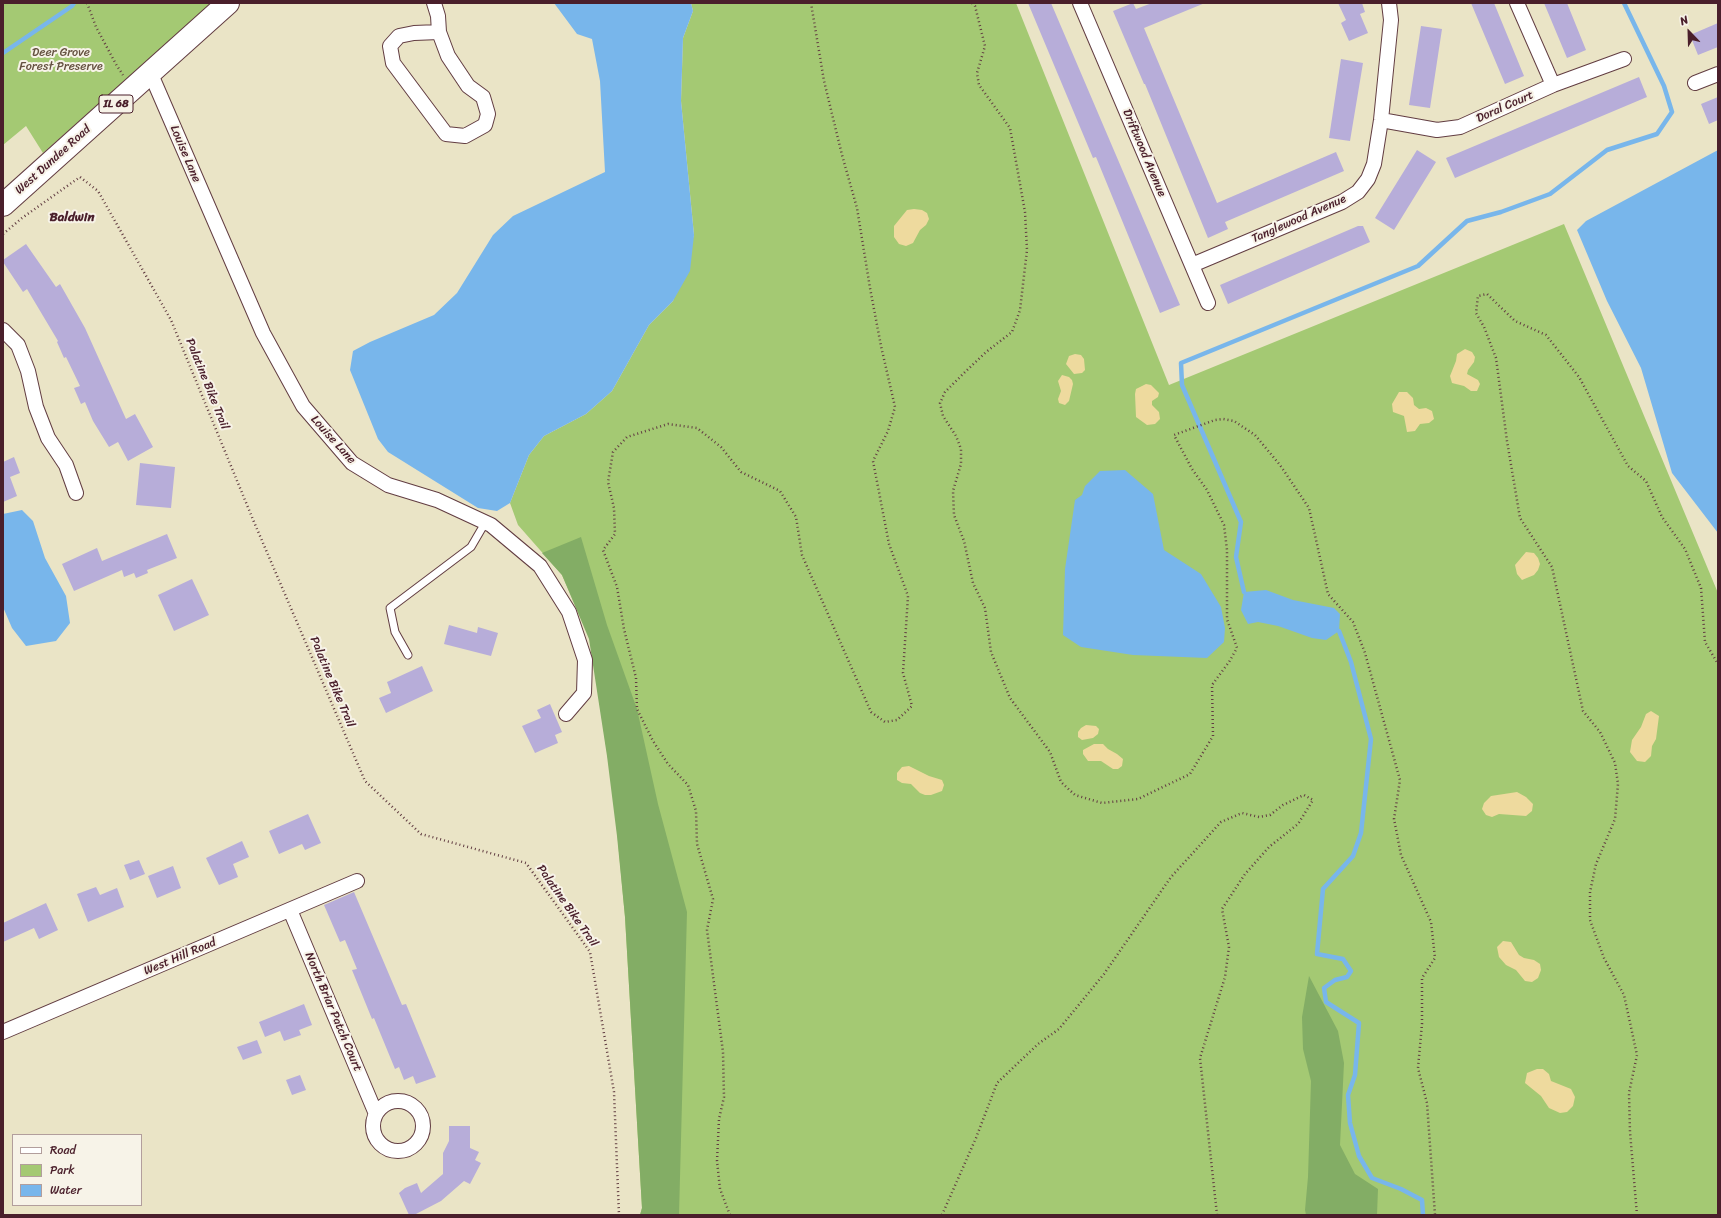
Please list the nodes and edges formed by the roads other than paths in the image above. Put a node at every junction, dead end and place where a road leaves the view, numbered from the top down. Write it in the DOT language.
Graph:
graph roads {
  1 [pos="228,3"];
  2 [pos="434,3"];
  3 [pos="1081,3"];
  4 [pos="1389,3"];
  5 [pos="1517,3"];
  6 [pos="439,32"];
  7 [pos="1624,59"];
  8 [pos="150,72"];
  9 [pos="1718,74"];
  10 [pos="1695,83"];
  11 [pos="1552,85"];
  12 [pos="1381,120"];
  13 [pos="3,205"];
  14 [pos="1192,265"];
  15 [pos="1208,303"];
  16 [pos="3,330"];
  17 [pos="76,493"];
  18 [pos="485,523"];
  19 [pos="408,655"];
  20 [pos="566,714"];
  21 [pos="357,882"];
  22 [pos="290,910"];
  23 [pos="3,1032"];
  24 [pos="376,1114"];
  1 -- 8 [label="main road, West Dundee Road / IL 68"];
  2 -- 6 [label="street"];
  3 -- 14 [label="street, Driftwood Avenue"];
  4 -- 12 [label="street, Tanglewood Avenue"];
  5 -- 11 [label="street"];
  6 -- 6 [label="street"];
  7 -- 11 [label="street, Doral Court"];
  8 -- 13 [label="main road, West Dundee Road / IL 68"];
  8 -- 18 [label="street, Louise Lane"];
  9 -- 10 [label="street"];
  11 -- 12 [label="street, Doral Court"];
  12 -- 14 [label="street, Tanglewood Avenue"];
  14 -- 15 [label="street, Driftwood Avenue"];
  16 -- 17 [label="street"];
  18 -- 19 [label="lane"];
  18 -- 20 [label="street, Louise Lane"];
  21 -- 22 [label="street, West Hill Road"];
  22 -- 23 [label="street, West Hill Road"];
  22 -- 24 [label="street, North Briar Patch Court"];
}
